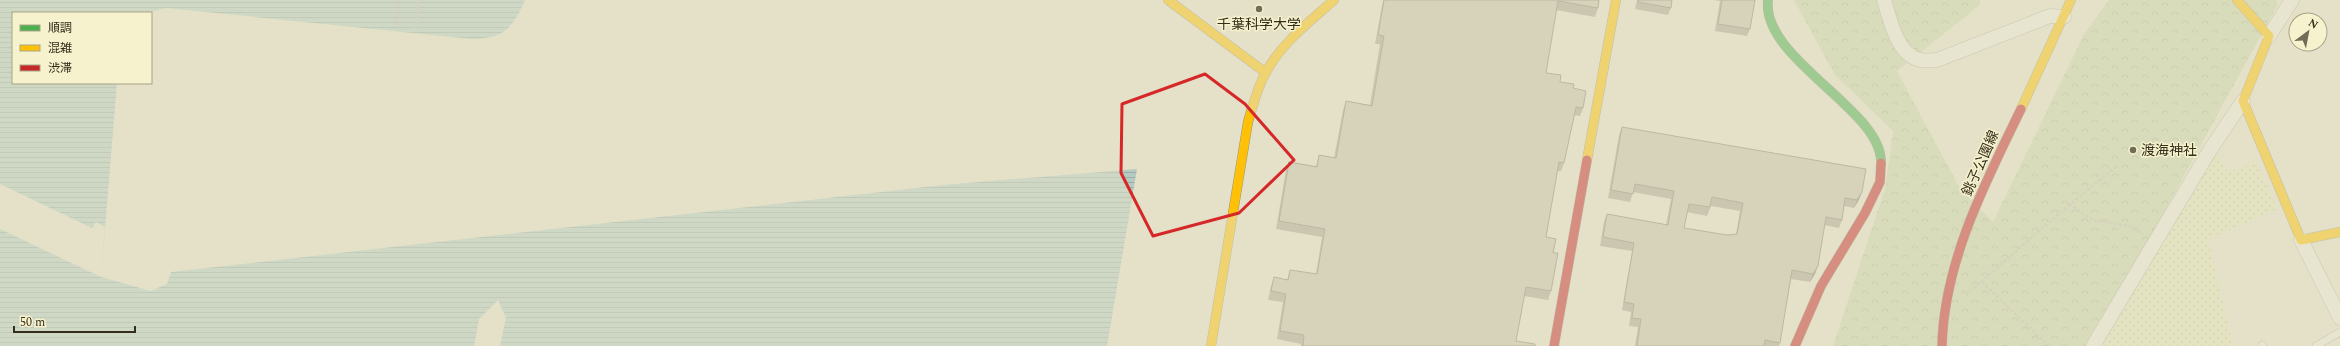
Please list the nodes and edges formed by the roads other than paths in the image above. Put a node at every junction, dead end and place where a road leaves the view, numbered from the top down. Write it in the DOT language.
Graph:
graph roads {
  1 [pos="1168,0"];
  2 [pos="1334,0"];
  3 [pos="1616,0"];
  4 [pos="1768,0"];
  5 [pos="1884,0"];
  6 [pos="2071,0"];
  7 [pos="2237,0"];
  8 [pos="2292,0"];
  9 [pos="2064,17"];
  10 [pos="2269,36"];
  11 [pos="1266,73"];
  12 [pos="2243,100"];
  13 [pos="2340,232"];
  14 [pos="2301,240"];
  15 [pos="2340,318"];
  16 [pos="2340,332"];
  17 [pos="1211,346"];
  18 [pos="1554,346"];
  19 [pos="1795,346"];
  20 [pos="1942,346"];
  21 [pos="2093,346"];
  22 [pos="2316,346"];
  1 -- 11 [label="street"];
  2 -- 11 [label="street"];
  3 -- 18 [label="street"];
  4 -- 19 [label="street"];
  5 -- 9 [label="street"];
  6 -- 9 [label="street, 銚子公園線"];
  7 -- 10 [label="street"];
  8 -- 10 [label="street"];
  9 -- 20 [label="street, 銚子公園線"];
  10 -- 12 [label="street"];
  11 -- 17 [label="street"];
  12 -- 14 [label="street"];
  12 -- 21 [label="street"];
  13 -- 14 [label="street"];
  14 -- 15 [label="street"];
  16 -- 22 [label="lane"];
}
